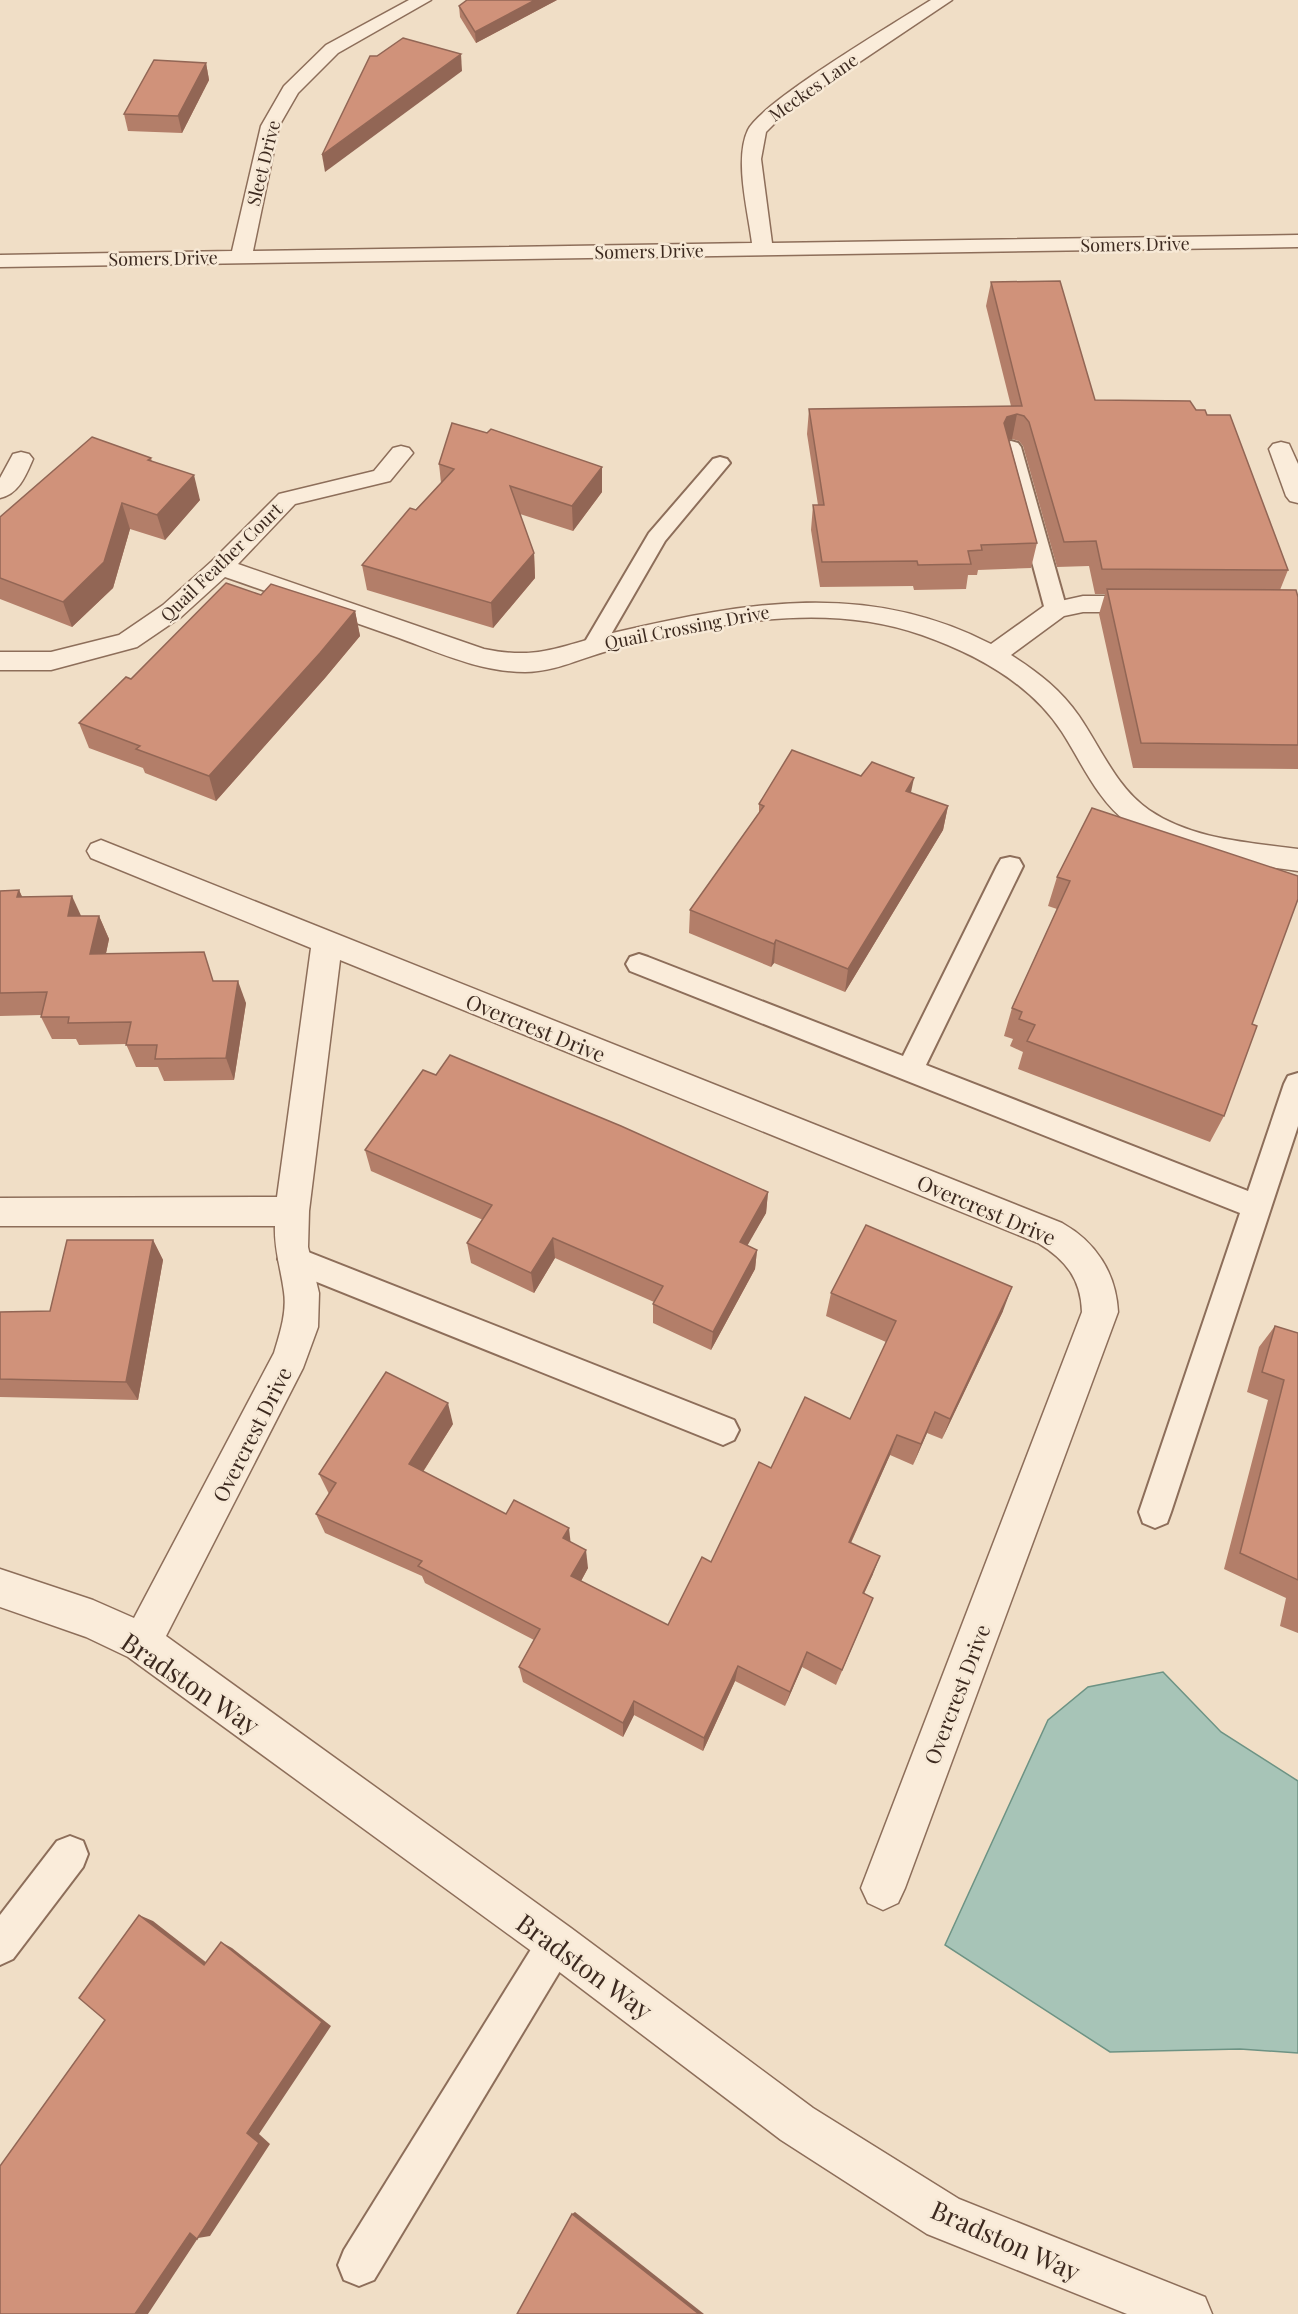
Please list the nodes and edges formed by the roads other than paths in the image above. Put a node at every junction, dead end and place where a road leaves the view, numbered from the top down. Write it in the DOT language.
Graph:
graph roads {
  1 [pos="422,0"];
  2 [pos="943,0"];
  3 [pos="1298,241"];
  4 [pos="763,250"];
  5 [pos="241,257"];
  6 [pos="0,261"];
  7 [pos="1011,447"];
  8 [pos="1281,449"];
  9 [pos="400,453"];
  10 [pos="21,459"];
  11 [pos="720,463"];
  12 [pos="0,492"];
  13 [pos="1298,496"];
  14 [pos="221,567"];
  15 [pos="1174,604"];
  16 [pos="1056,610"];
  17 [pos="594,645"];
  18 [pos="993,656"];
  19 [pos="0,661"];
  20 [pos="100,850"];
  21 [pos="1298,860"];
  22 [pos="1010,866"];
  23 [pos="327,943"];
  24 [pos="639,964"];
  25 [pos="910,1071"];
  26 [pos="1298,1084"];
  27 [pos="1257,1207"];
  28 [pos="292,1211"];
  29 [pos="0,1212"];
  30 [pos="293,1259"];
  31 [pos="723,1430"];
  32 [pos="1155,1512"];
  33 [pos="0,1588"];
  34 [pos="142,1643"];
  35 [pos="70,1854"];
  36 [pos="883,1888"];
  37 [pos="556,1943"];
  38 [pos="0,1946"];
  39 [pos="358,2265"];
  40 [pos="1188,2314"];
  1 -- 5 [label="street, Sleet Drive"];
  2 -- 4 [label="street, Meckes Lane"];
  3 -- 4 [label="street, Somers Drive"];
  4 -- 5 [label="street, Somers Drive"];
  5 -- 6 [label="street, Somers Drive"];
  7 -- 16 [label="lane"];
  8 -- 13 [label="street"];
  9 -- 14 [label="street, Quail Feather Court"];
  10 -- 12 [label="street"];
  11 -- 17 [label="lane"];
  14 -- 17 [label="street, Quail Crossing Drive"];
  14 -- 19 [label="street, Quail Feather Court"];
  15 -- 16 [label="street"];
  16 -- 18 [label="street"];
  17 -- 18 [label="street, Quail Crossing Drive"];
  18 -- 21 [label="street, Quail Crossing Drive"];
  20 -- 23 [label="street, Overcrest Drive"];
  22 -- 25 [label="lane"];
  23 -- 28 [label="street, Overcrest Drive"];
  23 -- 36 [label="street, Overcrest Drive"];
  24 -- 25 [label="lane"];
  25 -- 27 [label="lane"];
  26 -- 27 [label="lane"];
  27 -- 32 [label="lane"];
  28 -- 29 [label="street"];
  28 -- 30 [label="street, Overcrest Drive"];
  30 -- 31 [label="lane"];
  30 -- 34 [label="street, Overcrest Drive"];
  33 -- 34 [label="street, Bradston Way"];
  34 -- 37 [label="street, Bradston Way"];
  35 -- 38 [label="lane"];
  37 -- 39 [label="lane"];
  37 -- 40 [label="street, Bradston Way"];
}
